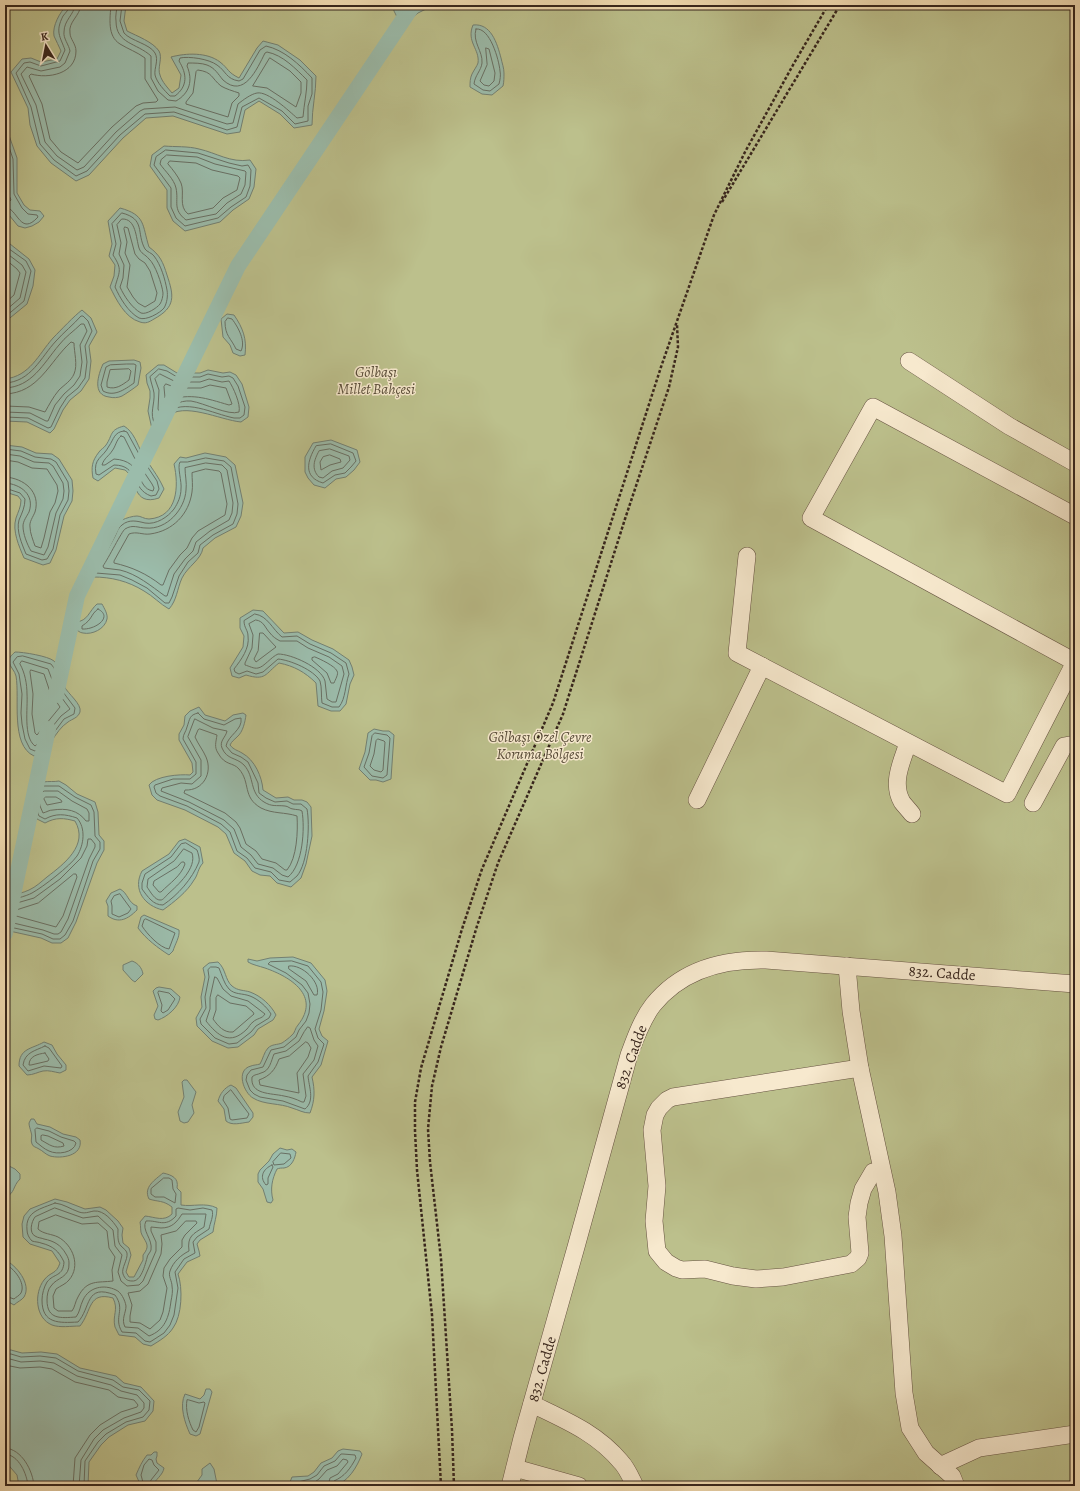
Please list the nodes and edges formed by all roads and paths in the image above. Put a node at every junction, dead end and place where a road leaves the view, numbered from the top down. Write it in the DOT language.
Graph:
graph roads {
  1 [pos="828,5"];
  2 [pos="840,5"];
  3 [pos="714,215"];
  4 [pos="677,322"];
  5 [pos="909,361"];
  6 [pos="1075,463"];
  7 [pos="1075,516"];
  8 [pos="747,556"];
  9 [pos="1075,662"];
  10 [pos="762,666"];
  11 [pos="908,742"];
  12 [pos="1075,744"];
  13 [pos="697,800"];
  14 [pos="1033,803"];
  15 [pos="912,814"];
  16 [pos="847,966"];
  17 [pos="1075,984"];
  18 [pos="860,1068"];
  19 [pos="881,1171"];
  20 [pos="532,1404"];
  21 [pos="1075,1434"];
  22 [pos="940,1466"];
  23 [pos="515,1468"];
  24 [pos="441,1486"];
  25 [pos="454,1486"];
  26 [pos="510,1486"];
  27 [pos="579,1486"];
  28 [pos="635,1486"];
  29 [pos="956,1486"];
  1 -- 3 [label="path"];
  2 -- 3 [label="path"];
  3 -- 4 [label="path"];
  4 -- 24 [label="path"];
  4 -- 25 [label="path"];
  5 -- 6 [label="street"];
  7 -- 9 [label="street"];
  8 -- 10 [label="street"];
  9 -- 11 [label="street"];
  10 -- 11 [label="street"];
  10 -- 13 [label="street"];
  11 -- 15 [label="street"];
  12 -- 14 [label="street"];
  16 -- 17 [label="street, 832. Cadde"];
  16 -- 18 [label="street"];
  16 -- 20 [label="street, 832. Cadde"];
  18 -- 19 [label="street"];
  18 -- 19 [label="street"];
  19 -- 22 [label="street"];
  20 -- 23 [label="street, 832. Cadde"];
  20 -- 28 [label="street"];
  21 -- 22 [label="street"];
  22 -- 29 [label="street"];
  23 -- 26 [label="street, 832. Cadde"];
  23 -- 27 [label="street"];
}
